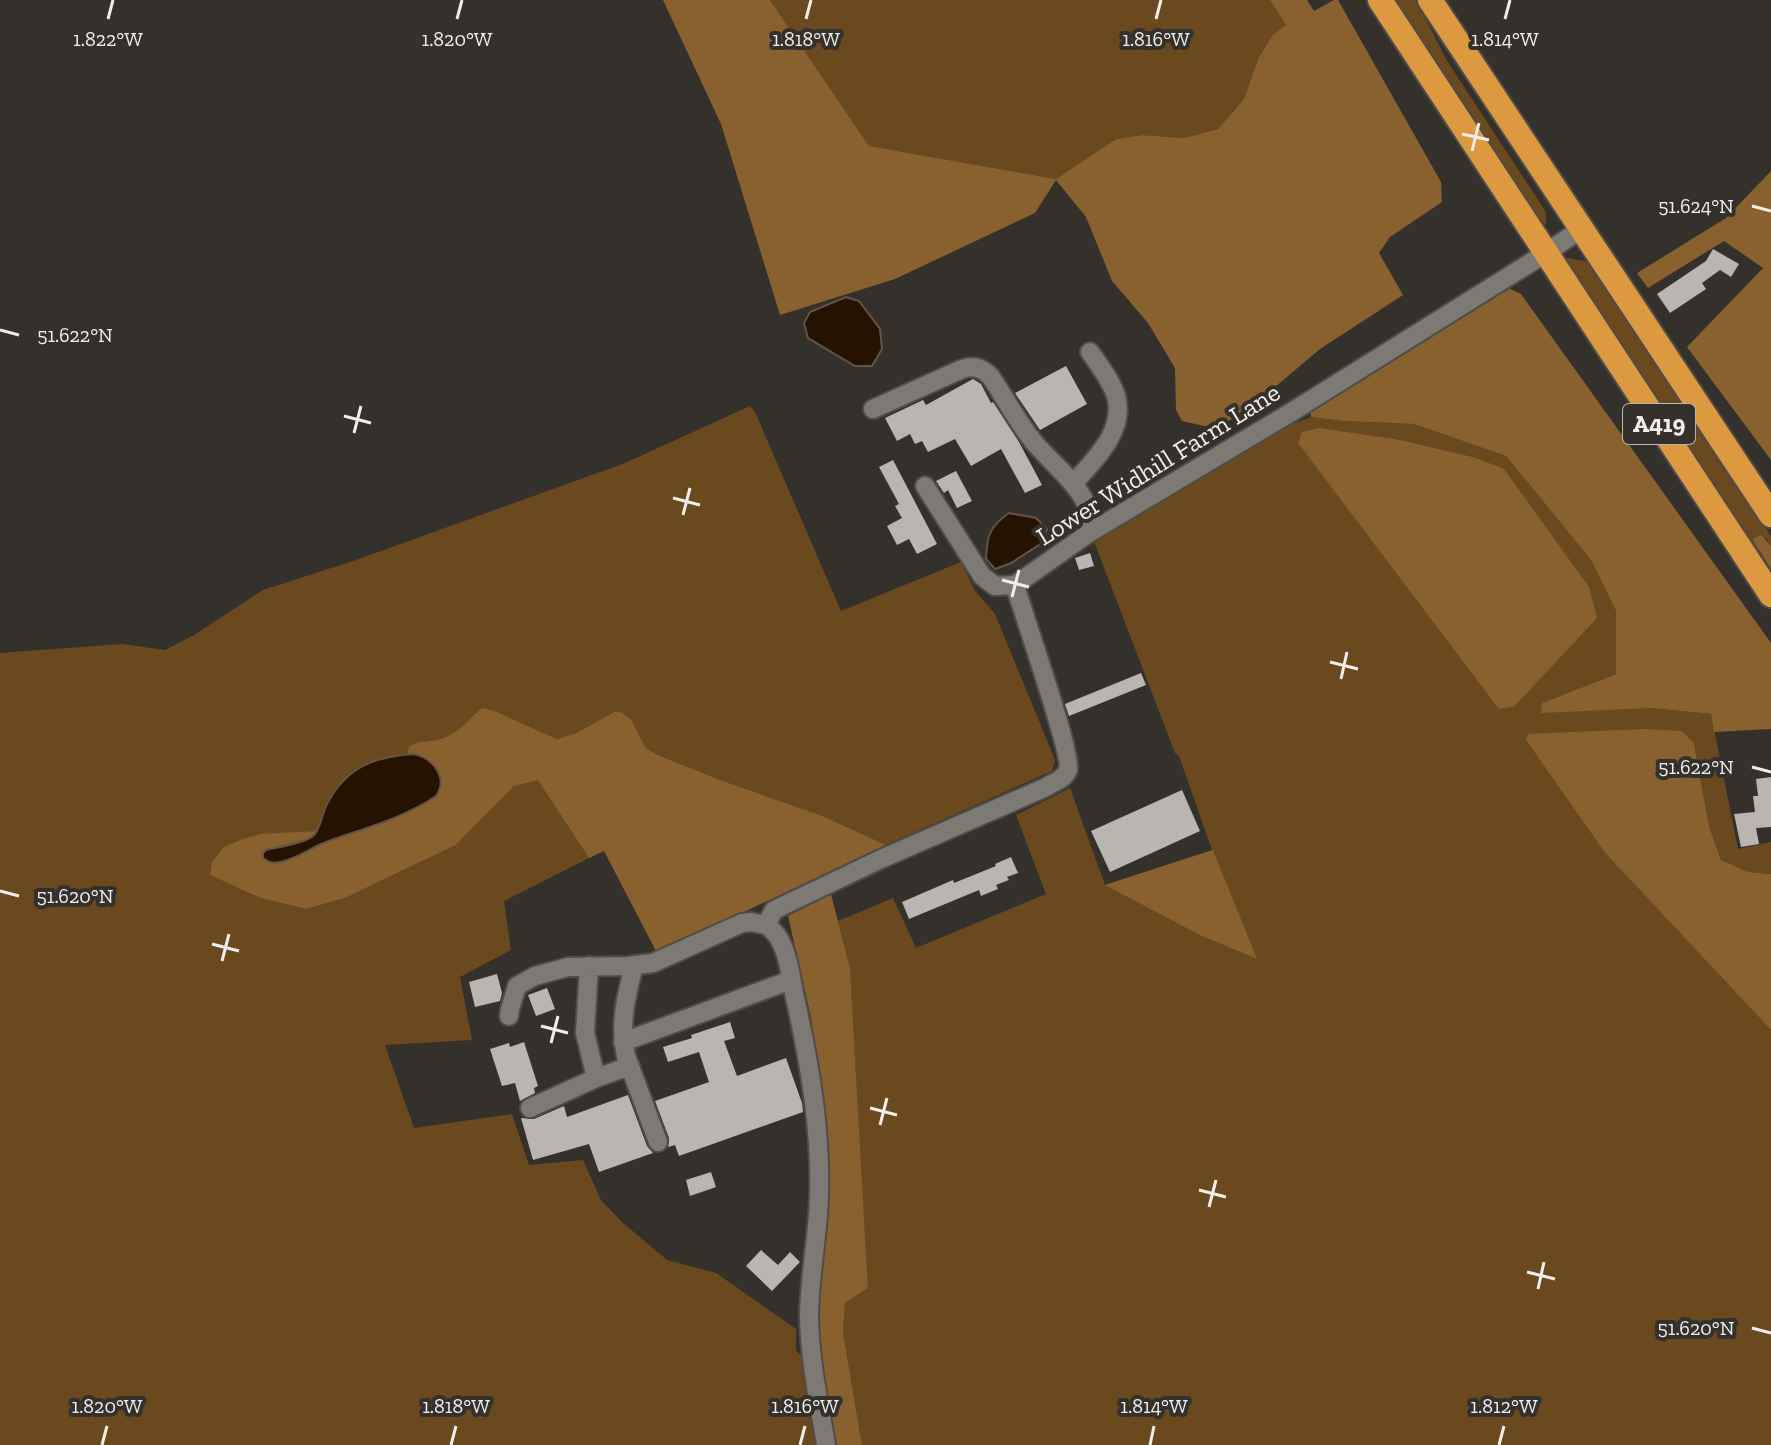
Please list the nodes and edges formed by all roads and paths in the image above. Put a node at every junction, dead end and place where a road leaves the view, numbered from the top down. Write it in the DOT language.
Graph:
graph roads {
  1 [pos="1380,0"];
  2 [pos="1430,0"];
  3 [pos="1581,229"];
  4 [pos="1546,253"];
  5 [pos="1090,352"];
  6 [pos="873,409"];
  7 [pos="1073,484"];
  8 [pos="925,486"];
  9 [pos="1771,515"];
  10 [pos="1089,533"];
  11 [pos="1015,585"];
  12 [pos="1771,595"];
  13 [pos="766,925"];
  14 [pos="589,966"];
  15 [pos="634,966"];
  16 [pos="791,980"];
  17 [pos="509,1016"];
  18 [pos="623,1042"];
  19 [pos="630,1066"];
  20 [pos="596,1078"];
  21 [pos="530,1108"];
  22 [pos="658,1142"];
  23 [pos="826,1445"];
  1 -- 4 [label="highway, A419"];
  2 -- 3 [label="highway, A419"];
  3 -- 4 [label="lane, Lower Widhill Farm Lane"];
  3 -- 9 [label="highway, A419"];
  4 -- 10 [label="lane, Lower Widhill Farm Lane"];
  4 -- 12 [label="highway, A419"];
  5 -- 7 [label="lane"];
  6 -- 7 [label="lane"];
  7 -- 10 [label="lane"];
  8 -- 11 [label="lane"];
  10 -- 11 [label="lane, Lower Widhill Farm Lane"];
  11 -- 13 [label="lane"];
  13 -- 15 [label="lane"];
  13 -- 16 [label="lane"];
  14 -- 15 [label="lane"];
  14 -- 17 [label="lane"];
  14 -- 20 [label="lane"];
  15 -- 18 [label="lane"];
  16 -- 18 [label="lane"];
  16 -- 23 [label="lane"];
  18 -- 19 [label="lane"];
  19 -- 20 [label="lane"];
  19 -- 22 [label="lane"];
  20 -- 21 [label="lane"];
}
